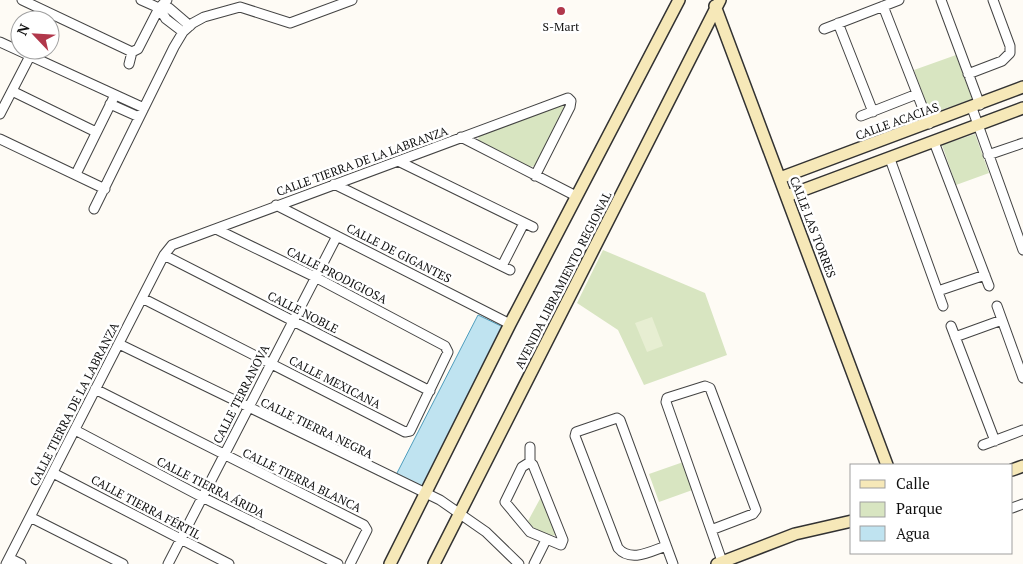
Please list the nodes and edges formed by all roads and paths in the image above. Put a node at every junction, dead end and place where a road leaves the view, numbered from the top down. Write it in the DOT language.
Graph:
graph roads {
  1 [pos="22,0"];
  2 [pos="141,0"];
  3 [pos="167,0"];
  4 [pos="352,0"];
  5 [pos="665,0"];
  6 [pos="899,0"];
  7 [pos="941,0"];
  8 [pos="993,0"];
  9 [pos="716,3"];
  10 [pos="676,5"];
  11 [pos="883,6"];
  12 [pos="159,8"];
  13 [pos="838,23"];
  14 [pos="190,26"];
  15 [pos="824,29"];
  16 [pos="183,32"];
  17 [pos="132,52"];
  18 [pos="28,60"];
  19 [pos="39,60"];
  20 [pos="129,64"];
  21 [pos="968,74"];
  22 [pos="1023,87"];
  23 [pos="12,91"];
  24 [pos="917,94"];
  25 [pos="115,95"];
  26 [pos="110,104"];
  27 [pos="976,106"];
  28 [pos="144,108"];
  29 [pos="1023,108"];
  30 [pos="873,112"];
  31 [pos="0,114"];
  32 [pos="861,116"];
  33 [pos="139,117"];
  34 [pos="929,124"];
  35 [pos="977,126"];
  36 [pos="96,132"];
  37 [pos="461,137"];
  38 [pos="0,139"];
  39 [pos="934,142"];
  40 [pos="1023,142"];
  41 [pos="988,156"];
  42 [pos="890,159"];
  43 [pos="398,161"];
  44 [pos="76,174"];
  45 [pos="535,176"];
  46 [pos="780,178"];
  47 [pos="334,184"];
  48 [pos="104,189"];
  49 [pos="576,196"];
  50 [pos="787,196"];
  51 [pos="276,205"];
  52 [pos="94,209"];
  53 [pos="216,229"];
  54 [pos="337,236"];
  55 [pos="1023,250"];
  56 [pos="164,255"];
  57 [pos="984,276"];
  58 [pos="315,277"];
  59 [pos="989,286"];
  60 [pos="938,292"];
  61 [pos="142,298"];
  62 [pos="943,306"];
  63 [pos="997,306"];
  64 [pos="293,320"];
  65 [pos="1002,320"];
  66 [pos="510,324"];
  67 [pos="951,326"];
  68 [pos="955,337"];
  69 [pos="119,344"];
  70 [pos="272,363"];
  71 [pos="1023,378"];
  72 [pos="95,389"];
  73 [pos="430,390"];
  74 [pos="248,409"];
  75 [pos="74,430"];
  76 [pos="1023,430"];
  77 [pos="995,441"];
  78 [pos="983,446"];
  79 [pos="530,447"];
  80 [pos="224,455"];
  81 [pos="530,462"];
  82 [pos="887,464"];
  83 [pos="53,473"];
  84 [pos="425,494"];
  85 [pos="202,497"];
  86 [pos="460,513"];
  87 [pos="30,517"];
  88 [pos="850,521"];
  89 [pos="711,530"];
  90 [pos="180,540"];
  91 [pos="546,540"];
  92 [pos="666,546"];
  93 [pos="7,561"];
  94 [pos="720,563"];
  95 [pos="21,564"];
  96 [pos="123,564"];
  97 [pos="168,564"];
  98 [pos="229,564"];
  99 [pos="338,564"];
  100 [pos="350,564"];
  101 [pos="390,564"];
  102 [pos="434,564"];
  103 [pos="519,564"];
  104 [pos="534,564"];
  105 [pos="673,564"];
  1 -- 17 [label="street"];
  2 -- 12 [label="street"];
  3 -- 12 [label="street"];
  4 -- 14 [label="street"];
  5 -- 10 [label="street"];
  6 -- 11 [label="street"];
  7 -- 21 [label="street"];
  8 -- 21 [label="street"];
  9 -- 46 [label="street, CALLE LAS TORRES"];
  9 -- 86 [label="street, AVENIDA LIBRAMIENTO REGIONAL"];
  10 -- 49 [label="street"];
  11 -- 13 [label="street"];
  11 -- 24 [label="street"];
  12 -- 14 [label="street"];
  12 -- 16 [label="street"];
  12 -- 17 [label="street"];
  13 -- 15 [label="street"];
  13 -- 30 [label="street"];
  14 -- 16 [label="street"];
  16 -- 28 [label="street"];
  17 -- 20 [label="street"];
  18 -- 23 [label="street"];
  19 -- 25 [label="street"];
  21 -- 27 [label="street"];
  22 -- 27 [label="street, CALLE ACACIAS"];
  23 -- 31 [label="street"];
  23 -- 36 [label="street"];
  24 -- 30 [label="street"];
  24 -- 34 [label="street"];
  25 -- 26 [label="street"];
  25 -- 28 [label="street"];
  26 -- 33 [label="street"];
  26 -- 36 [label="street"];
  27 -- 34 [label="street, CALLE ACACIAS"];
  27 -- 35 [label="street"];
  28 -- 33 [label="street"];
  29 -- 35 [label="street"];
  30 -- 32 [label="street"];
  33 -- 48 [label="street"];
  34 -- 46 [label="street, CALLE ACACIAS"];
  35 -- 39 [label="street"];
  35 -- 41 [label="street"];
  36 -- 44 [label="street"];
  37 -- 43 [label="street, CALLE TIERRA DE LA LABRANZA"];
  37 -- 45 [label="street"];
  37 -- 45 [label="street, CALLE TIERRA DE LA LABRANZA"];
  38 -- 44 [label="street"];
  39 -- 42 [label="street"];
  39 -- 57 [label="street"];
  40 -- 41 [label="street"];
  41 -- 55 [label="street"];
  42 -- 50 [label="street"];
  42 -- 60 [label="street"];
  43 -- 47 [label="street, CALLE TIERRA DE LA LABRANZA"];
  43 -- 47 [label="street"];
  44 -- 48 [label="street"];
  45 -- 49 [label="street"];
  46 -- 50 [label="street, CALLE LAS TORRES"];
  47 -- 51 [label="street, CALLE TIERRA DE LA LABRANZA"];
  48 -- 52 [label="street"];
  49 -- 66 [label="street"];
  50 -- 82 [label="street, CALLE LAS TORRES"];
  51 -- 53 [label="street, CALLE TIERRA DE LA LABRANZA"];
  51 -- 54 [label="street, CALLE DE GIGANTES"];
  53 -- 56 [label="street, CALLE TIERRA DE LA LABRANZA"];
  53 -- 58 [label="street, CALLE PRODIGIOSA"];
  54 -- 58 [label="street, CALLE TERRANOVA"];
  54 -- 66 [label="street, CALLE DE GIGANTES"];
  56 -- 61 [label="street, CALLE TIERRA DE LA LABRANZA"];
  56 -- 64 [label="street, CALLE NOBLE"];
  57 -- 59 [label="street"];
  57 -- 60 [label="street"];
  58 -- 64 [label="street, CALLE TERRANOVA"];
  58 -- 73 [label="street, CALLE PRODIGIOSA"];
  60 -- 62 [label="street"];
  61 -- 69 [label="street, CALLE TIERRA DE LA LABRANZA"];
  61 -- 70 [label="street, CALLE MEXICANA"];
  63 -- 65 [label="street"];
  64 -- 70 [label="street, CALLE TERRANOVA"];
  64 -- 73 [label="street, CALLE NOBLE"];
  65 -- 68 [label="street"];
  65 -- 71 [label="street"];
  66 -- 84 [label="street"];
  67 -- 68 [label="street"];
  68 -- 77 [label="street"];
  69 -- 72 [label="street, CALLE TIERRA DE LA LABRANZA"];
  69 -- 74 [label="street, CALLE TIERRA NEGRA"];
  70 -- 73 [label="street, CALLE MEXICANA"];
  70 -- 74 [label="street, CALLE TERRANOVA"];
  72 -- 75 [label="street, CALLE TIERRA DE LA LABRANZA"];
  72 -- 80 [label="street, CALLE TIERRA BLANCA"];
  74 -- 80 [label="street, CALLE TERRANOVA"];
  74 -- 84 [label="street, CALLE TIERRA NEGRA"];
  75 -- 83 [label="street, CALLE TIERRA DE LA LABRANZA"];
  75 -- 85 [label="street, CALLE TIERRA ÁRIDA"];
  76 -- 77 [label="street"];
  77 -- 78 [label="street"];
  79 -- 81 [label="street"];
  80 -- 85 [label="street, CALLE TERRANOVA"];
  80 -- 100 [label="street, CALLE TIERRA BLANCA"];
  81 -- 91 [label="street"];
  81 -- 91 [label="street"];
  83 -- 87 [label="street, CALLE TIERRA DE LA LABRANZA"];
  83 -- 90 [label="street, CALLE TIERRA FÉRTIL"];
  84 -- 86 [label="street, CALLE TIERRA NEGRA"];
  84 -- 101 [label="street"];
  85 -- 90 [label="street, CALLE TERRANOVA"];
  85 -- 99 [label="street, CALLE TIERRA ÁRIDA"];
  86 -- 102 [label="street, AVENIDA LIBRAMIENTO REGIONAL"];
  86 -- 103 [label="street"];
  87 -- 93 [label="street, CALLE TIERRA DE LA LABRANZA"];
  87 -- 96 [label="street"];
  88 -- 94 [label="street"];
  89 -- 89 [label="street"];
  89 -- 94 [label="street"];
  90 -- 97 [label="street, CALLE TERRANOVA"];
  90 -- 98 [label="street, CALLE TIERRA FÉRTIL"];
  91 -- 104 [label="street"];
  92 -- 92 [label="street"];
  92 -- 105 [label="street"];
  93 -- 95 [label="street"];
}
